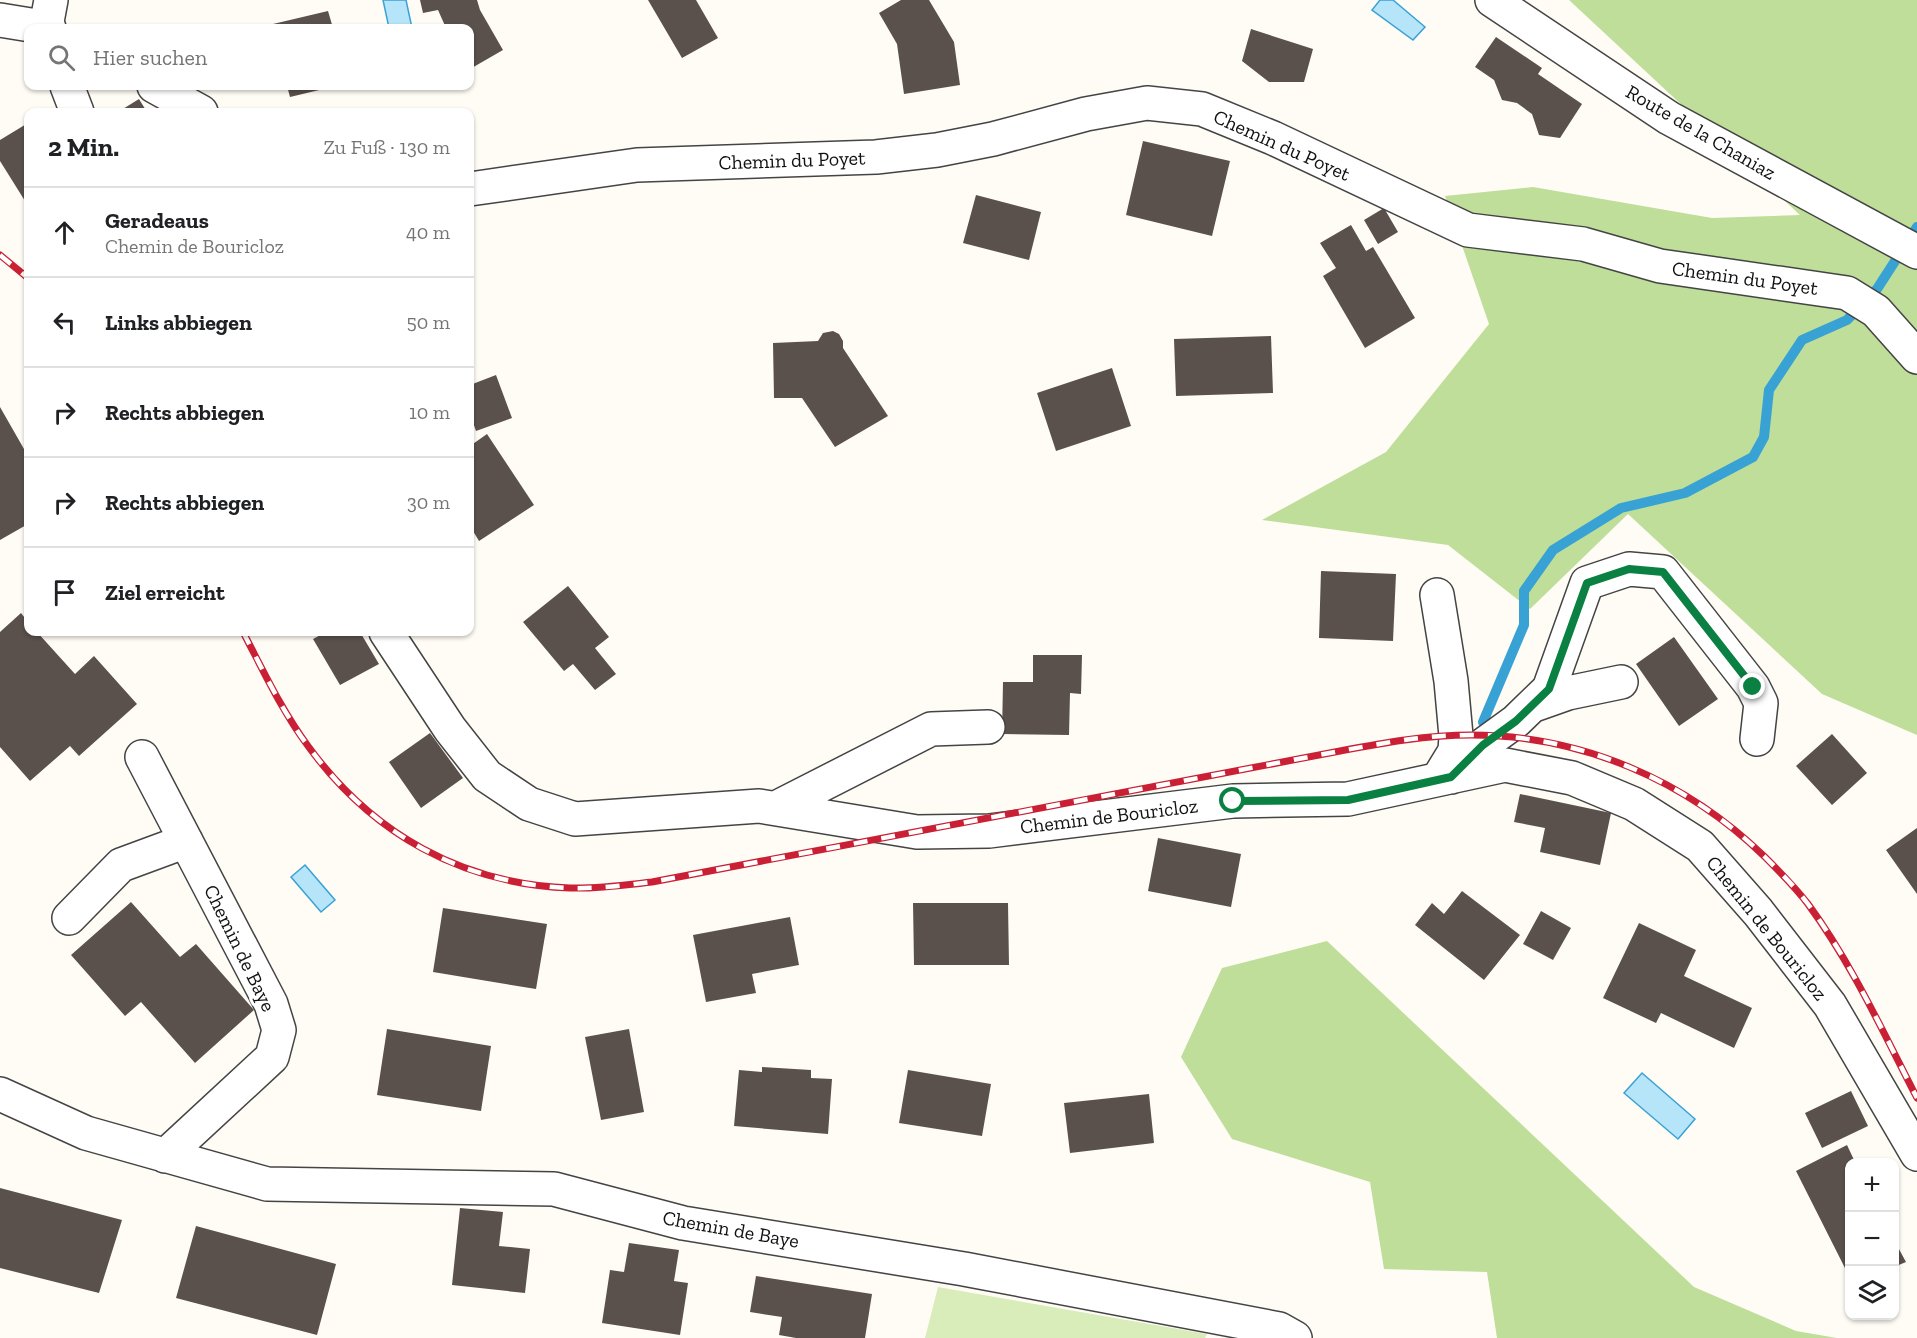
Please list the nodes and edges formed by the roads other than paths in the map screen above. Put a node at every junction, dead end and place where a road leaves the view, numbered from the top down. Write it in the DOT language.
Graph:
graph roads {
  1 [pos="1492,0"];
  2 [pos="0,20"];
  3 [pos="48,21"];
  4 [pos="69,90"];
  5 [pos="161,90"];
  6 [pos="75,108"];
  7 [pos="194,108"];
  8 [pos="474,188"];
  9 [pos="1917,252"];
  10 [pos="1917,357"];
  11 [pos="1437,595"];
  12 [pos="389,636"];
  13 [pos="1621,682"];
  14 [pos="1534,705"];
  15 [pos="988,727"];
  16 [pos="1757,739"];
  17 [pos="142,757"];
  18 [pos="1444,779"];
  19 [pos="776,808"];
  20 [pos="186,841"];
  21 [pos="69,918"];
  22 [pos="0,1094"];
  23 [pos="1917,1154"];
  24 [pos="165,1156"];
  25 [pos="1295,1338"];
  1 -- 9 [label="street, Route de la Chaniaz"];
  2 -- 3 [label="street"];
  4 -- 6 [label="street"];
  5 -- 7 [label="street"];
  8 -- 10 [label="street, Chemin du Poyet"];
  11 -- 18 [label="street"];
  12 -- 19 [label="street, Chemin de Bouricloz"];
  13 -- 14 [label="street"];
  14 -- 16 [label="street"];
  14 -- 18 [label="street"];
  15 -- 19 [label="street"];
  17 -- 20 [label="street, Chemin de Baye"];
  18 -- 19 [label="street, Chemin de Bouricloz"];
  18 -- 23 [label="street, Chemin de Bouricloz"];
  20 -- 21 [label="street"];
  20 -- 24 [label="street, Chemin de Baye"];
  22 -- 24 [label="street, Chemin de Baye"];
  24 -- 25 [label="street, Chemin de Baye"];
}
